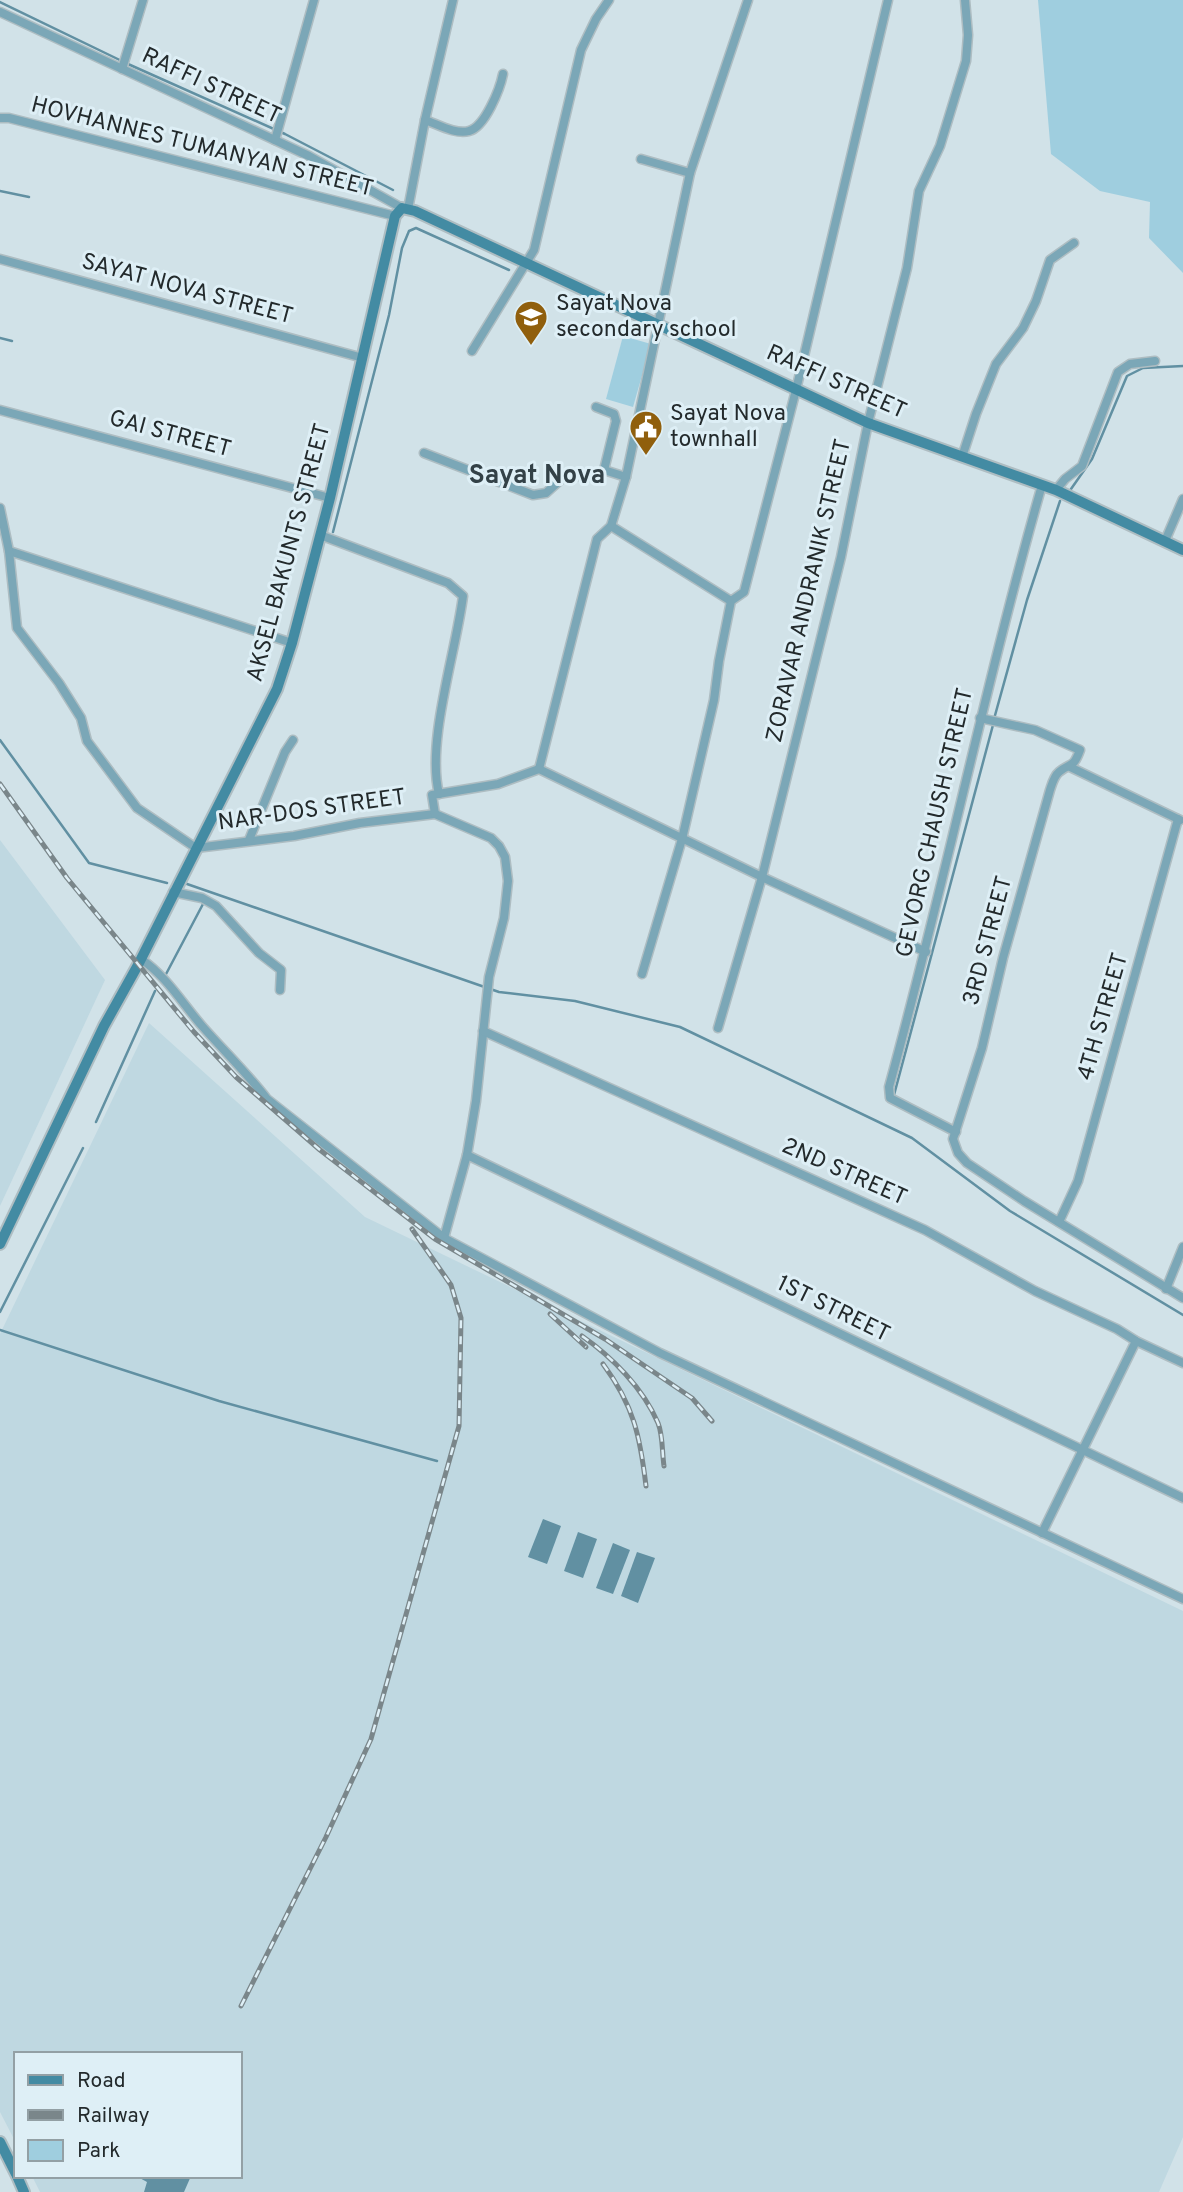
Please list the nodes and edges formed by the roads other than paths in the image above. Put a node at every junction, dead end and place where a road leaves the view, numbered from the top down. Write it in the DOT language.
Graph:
graph roads {
  1 [pos="143,0"];
  2 [pos="314,0"];
  3 [pos="453,0"];
  4 [pos="609,0"];
  5 [pos="748,0"];
  6 [pos="888,0"];
  7 [pos="965,0"];
  8 [pos="0,12"];
  9 [pos="123,64"];
  10 [pos="503,74"];
  11 [pos="0,118"];
  12 [pos="425,120"];
  13 [pos="275,140"];
  14 [pos="642,159"];
  15 [pos="690,173"];
  16 [pos="401,210"];
  17 [pos="1073,243"];
  18 [pos="0,259"];
  19 [pos="525,262"];
  20 [pos="659,326"];
  21 [pos="472,351"];
  22 [pos="363,358"];
  23 [pos="1155,361"];
  24 [pos="796,390"];
  25 [pos="596,407"];
  26 [pos="0,410"];
  27 [pos="868,423"];
  28 [pos="424,453"];
  29 [pos="962,457"];
  30 [pos="604,470"];
  31 [pos="626,477"];
  32 [pos="1042,485"];
  33 [pos="1056,490"];
  34 [pos="330,498"];
  35 [pos="1183,499"];
  36 [pos="0,508"];
  37 [pos="1174,520"];
  38 [pos="1183,524"];
  39 [pos="611,526"];
  40 [pos="320,535"];
  41 [pos="1165,541"];
  42 [pos="1183,550"];
  43 [pos="9,551"];
  44 [pos="731,601"];
  45 [pos="292,643"];
  46 [pos="980,718"];
  47 [pos="293,740"];
  48 [pos="1070,767"];
  49 [pos="539,769"];
  50 [pos="439,794"];
  51 [pos="435,814"];
  52 [pos="1181,820"];
  53 [pos="682,839"];
  54 [pos="249,840"];
  55 [pos="196,848"];
  56 [pos="762,877"];
  57 [pos="173,892"];
  58 [pos="926,951"];
  59 [pos="141,959"];
  60 [pos="642,974"];
  61 [pos="280,990"];
  62 [pos="718,1028"];
  63 [pos="483,1031"];
  64 [pos="956,1132"];
  65 [pos="467,1156"];
  66 [pos="1059,1222"];
  67 [pos="444,1238"];
  68 [pos="0,1244"];
  69 [pos="1183,1247"];
  70 [pos="1166,1289"];
  71 [pos="1183,1298"];
  72 [pos="1136,1341"];
  73 [pos="1183,1363"];
  74 [pos="1083,1451"];
  75 [pos="1183,1498"];
  76 [pos="1042,1532"];
  77 [pos="1183,1599"];
  78 [pos="0,2142"];
  79 [pos="14,2171"];
  1 -- 9 [label="street"];
  2 -- 13 [label="street"];
  3 -- 12 [label="street"];
  4 -- 19 [label="street"];
  5 -- 15 [label="street"];
  6 -- 24 [label="street"];
  7 -- 27 [label="street, ZORAVAR ANDRANIK STREET"];
  8 -- 9 [label="street, RAFFI STREET"];
  9 -- 13 [label="street, RAFFI STREET"];
  10 -- 12 [label="street"];
  11 -- 16 [label="street, HOVHANNES TUMANYAN STREET"];
  12 -- 16 [label="street"];
  13 -- 16 [label="street, RAFFI STREET"];
  14 -- 15 [label="street"];
  15 -- 20 [label="street"];
  16 -- 19 [label="main road, RAFFI STREET"];
  16 -- 22 [label="main road, AKSEL BAKUNTS STREET"];
  17 -- 29 [label="street"];
  18 -- 22 [label="street, SAYAT NOVA STREET"];
  19 -- 20 [label="main road, RAFFI STREET"];
  19 -- 21 [label="street"];
  20 -- 24 [label="main road, RAFFI STREET"];
  20 -- 31 [label="street"];
  22 -- 34 [label="main road, AKSEL BAKUNTS STREET"];
  23 -- 33 [label="street"];
  24 -- 27 [label="main road, RAFFI STREET"];
  24 -- 44 [label="street"];
  25 -- 30 [label="street"];
  26 -- 34 [label="street, GAI STREET"];
  27 -- 29 [label="main road, RAFFI STREET"];
  27 -- 56 [label="street, ZORAVAR ANDRANIK STREET"];
  28 -- 30 [label="street"];
  29 -- 32 [label="main road, RAFFI STREET"];
  30 -- 31 [label="street"];
  31 -- 39 [label="street"];
  32 -- 33 [label="main road, RAFFI STREET"];
  32 -- 46 [label="street, GEVORG CHAUSH STREET"];
  33 -- 41 [label="main road, RAFFI STREET"];
  34 -- 40 [label="main road, AKSEL BAKUNTS STREET"];
  35 -- 37 [label="street"];
  36 -- 43 [label="street"];
  37 -- 38 [label="street"];
  37 -- 41 [label="street"];
  39 -- 44 [label="street"];
  39 -- 49 [label="street"];
  40 -- 45 [label="main road, AKSEL BAKUNTS STREET"];
  40 -- 50 [label="street"];
  41 -- 42 [label="main road, RAFFI STREET"];
  43 -- 45 [label="street"];
  43 -- 55 [label="street"];
  44 -- 53 [label="street"];
  45 -- 55 [label="main road, AKSEL BAKUNTS STREET"];
  46 -- 48 [label="street"];
  46 -- 58 [label="street, GEVORG CHAUSH STREET"];
  47 -- 54 [label="street"];
  48 -- 52 [label="street"];
  48 -- 64 [label="street, 3RD STREET"];
  49 -- 50 [label="street"];
  49 -- 53 [label="street"];
  50 -- 51 [label="street"];
  51 -- 54 [label="street, NAR-DOS STREET"];
  51 -- 63 [label="street"];
  52 -- 66 [label="street, 4TH STREET"];
  53 -- 56 [label="street"];
  53 -- 60 [label="street"];
  54 -- 55 [label="street, NAR-DOS STREET"];
  55 -- 57 [label="main road, AKSEL BAKUNTS STREET"];
  56 -- 58 [label="street"];
  56 -- 62 [label="street, ZORAVAR ANDRANIK STREET"];
  57 -- 59 [label="main road, AKSEL BAKUNTS STREET"];
  57 -- 61 [label="street"];
  58 -- 64 [label="street, GEVORG CHAUSH STREET"];
  59 -- 67 [label="street"];
  59 -- 68 [label="main road, AKSEL BAKUNTS STREET"];
  63 -- 65 [label="street"];
  63 -- 72 [label="street, 2ND STREET"];
  64 -- 66 [label="street"];
  65 -- 67 [label="street"];
  65 -- 74 [label="street, 1ST STREET"];
  66 -- 70 [label="street"];
  67 -- 76 [label="street"];
  69 -- 70 [label="street"];
  70 -- 71 [label="street"];
  72 -- 73 [label="street, 2ND STREET"];
  72 -- 74 [label="street"];
  74 -- 75 [label="street, 1ST STREET"];
  74 -- 76 [label="street"];
  76 -- 77 [label="street"];
  78 -- 79 [label="main road"];
}
